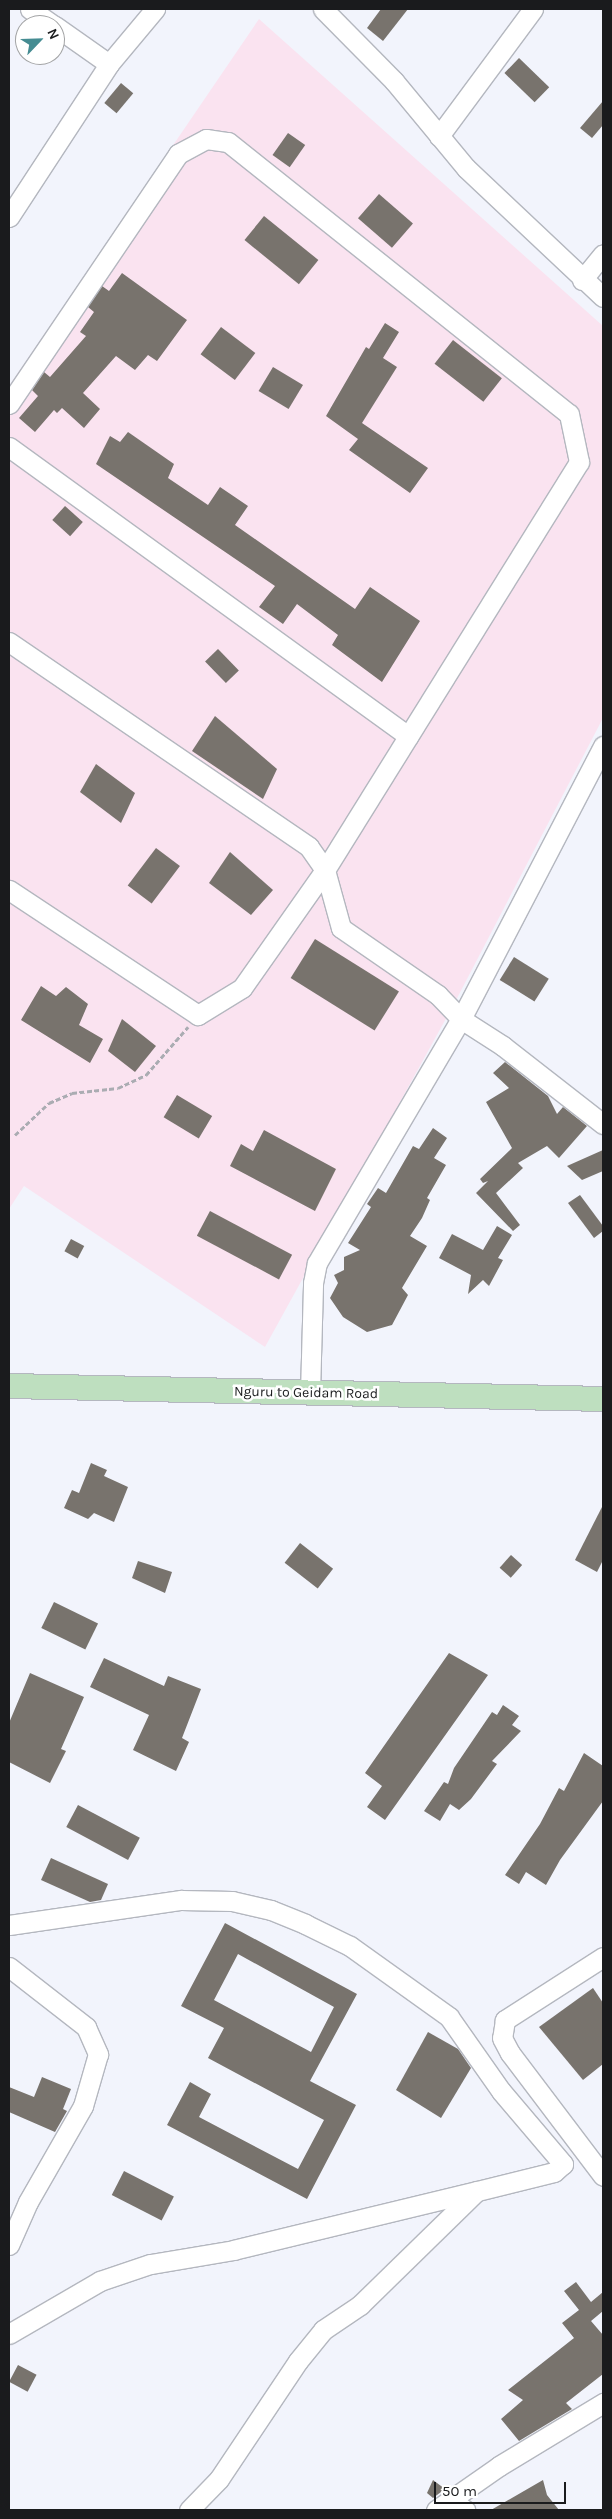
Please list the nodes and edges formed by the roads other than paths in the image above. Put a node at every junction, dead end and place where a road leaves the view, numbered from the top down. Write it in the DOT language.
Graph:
graph roads {
  1 [pos="155,9"];
  2 [pos="322,9"];
  3 [pos="533,9"];
  4 [pos="65,34"];
  5 [pos="109,64"];
  6 [pos="439,136"];
  7 [pos="9,216"];
  8 [pos="603,254"];
  9 [pos="582,280"];
  10 [pos="603,298"];
  11 [pos="9,404"];
  12 [pos="9,447"];
  13 [pos="9,642"];
  14 [pos="408,736"];
  15 [pos="603,746"];
  16 [pos="325,870"];
  17 [pos="9,890"];
  18 [pos="461,1019"];
  19 [pos="603,1124"];
  20 [pos="9,1386"];
  21 [pos="310,1393"];
  22 [pos="603,1399"];
  23 [pos="9,1925"];
  24 [pos="603,1957"];
  25 [pos="9,1967"];
  26 [pos="603,2176"];
  27 [pos="477,2191"];
  28 [pos="9,2245"];
  29 [pos="9,2334"];
  30 [pos="603,2403"];
  31 [pos="443,2505"];
  32 [pos="189,2510"];
  33 [pos="465,2510"];
  1 -- 5 [label="street"];
  2 -- 6 [label="street"];
  3 -- 6 [label="street"];
  4 -- 5 [label="street"];
  5 -- 7 [label="street"];
  6 -- 9 [label="street"];
  8 -- 9 [label="street"];
  9 -- 10 [label="street"];
  11 -- 14 [label="street"];
  12 -- 14 [label="street"];
  13 -- 16 [label="street"];
  14 -- 16 [label="street"];
  15 -- 18 [label="street"];
  16 -- 17 [label="street"];
  16 -- 18 [label="street"];
  18 -- 19 [label="street"];
  18 -- 21 [label="street"];
  20 -- 21 [label="main road, Nguru to Geidam Road"];
  21 -- 22 [label="main road, Nguru to Geidam Road"];
  23 -- 27 [label="street"];
  24 -- 26 [label="street"];
  25 -- 28 [label="street"];
  27 -- 29 [label="street"];
  27 -- 32 [label="street"];
  30 -- 31 [label="street"];
  31 -- 33 [label="street"];
}
